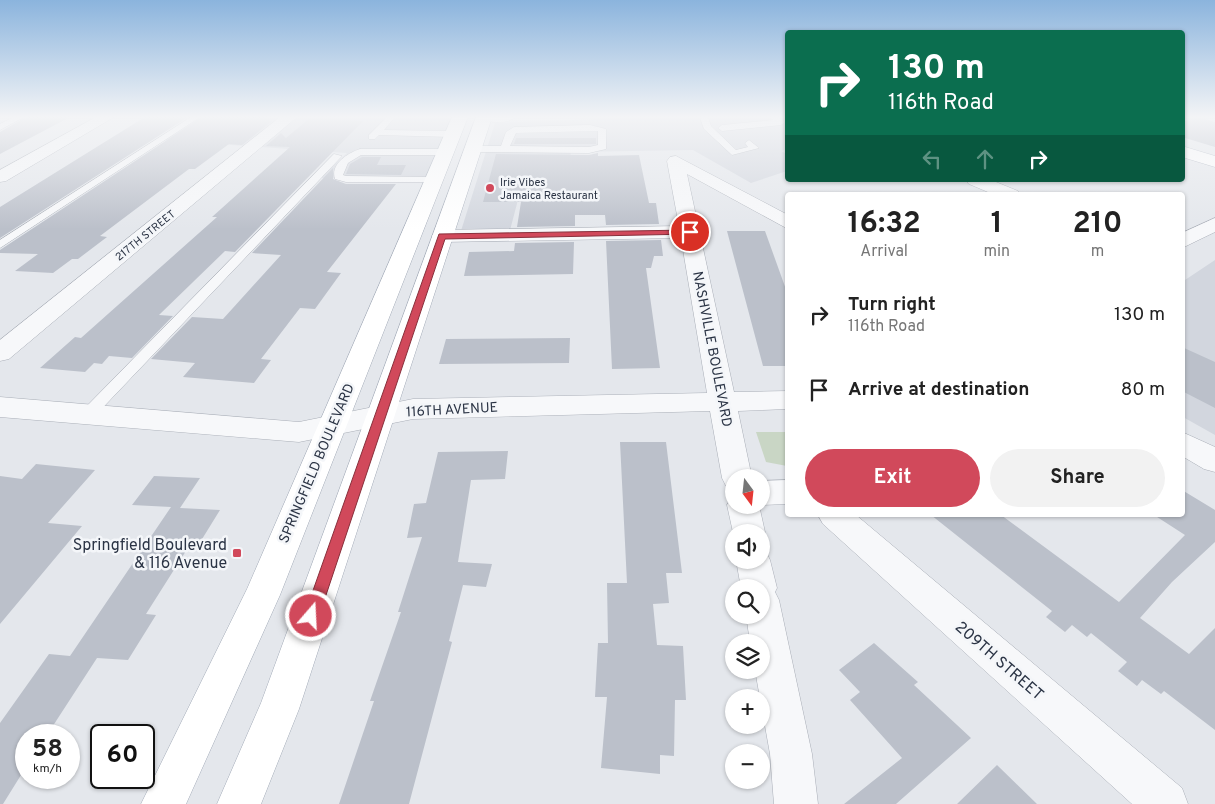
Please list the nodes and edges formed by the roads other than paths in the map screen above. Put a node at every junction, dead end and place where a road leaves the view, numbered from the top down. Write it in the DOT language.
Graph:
graph roads {
  1 [pos="40,155"];
  2 [pos="139,155"];
  3 [pos="243,155"];
  4 [pos="351,155"];
  5 [pos="443,155"];
  6 [pos="459,155"];
  7 [pos="1193,155"];
  8 [pos="337,156"];
  9 [pos="1185,162"];
  10 [pos="1215,162"];
  11 [pos="1215,171"];
  12 [pos="0,177"];
  13 [pos="434,178"];
  14 [pos="980,182"];
  15 [pos="1004,192"];
  16 [pos="785,220"];
  17 [pos="1215,224"];
  18 [pos="690,232"];
  19 [pos="442,236"];
  20 [pos="1185,240"];
  21 [pos="0,245"];
  22 [pos="0,352"];
  23 [pos="785,400"];
  24 [pos="723,402"];
  25 [pos="0,407"];
  26 [pos="88,414"];
  27 [pos="380,416"];
  28 [pos="332,426"];
  29 [pos="1185,444"];
  30 [pos="1215,461"];
  31 [pos="736,469"];
  32 [pos="785,492"];
  33 [pos="770,493"];
  34 [pos="836,517"];
  35 [pos="766,624"];
  36 [pos="163,804"];
  37 [pos="240,804"];
  38 [pos="796,804"];
  39 [pos="1166,804"];
  1 -- 12 [label="street"];
  2 -- 21 [label="lane"];
  3 -- 22 [label="street, 217TH STREET"];
  4 -- 13 [label="lane"];
  5 -- 13 [label="main road, SPRINGFIELD BOULEVARD"];
  6 -- 19 [label="main road, SPRINGFIELD BOULEVARD"];
  7 -- 10 [label="main road"];
  8 -- 26 [label="lane"];
  9 -- 11 [label="main road"];
  13 -- 28 [label="main road, SPRINGFIELD BOULEVARD"];
  14 -- 15 [label="street"];
  16 -- 18 [label="street, NASHVILLE BOULEVARD"];
  17 -- 20 [label="street"];
  18 -- 19 [label="street"];
  18 -- 24 [label="street, NASHVILLE BOULEVARD"];
  19 -- 27 [label="main road, SPRINGFIELD BOULEVARD"];
  23 -- 24 [label="street, 116TH AVENUE"];
  24 -- 27 [label="street, 116TH AVENUE"];
  24 -- 31 [label="street, NASHVILLE BOULEVARD"];
  25 -- 26 [label="street, 116TH AVENUE"];
  26 -- 28 [label="street, 116TH AVENUE"];
  27 -- 28 [label="street, 116TH AVENUE"];
  27 -- 37 [label="main road, SPRINGFIELD BOULEVARD"];
  28 -- 36 [label="main road, SPRINGFIELD BOULEVARD"];
  29 -- 30 [label="street"];
  32 -- 33 [label="street"];
  34 -- 39 [label="street, 209TH STREET"];
  35 -- 38 [label="street"];
}
